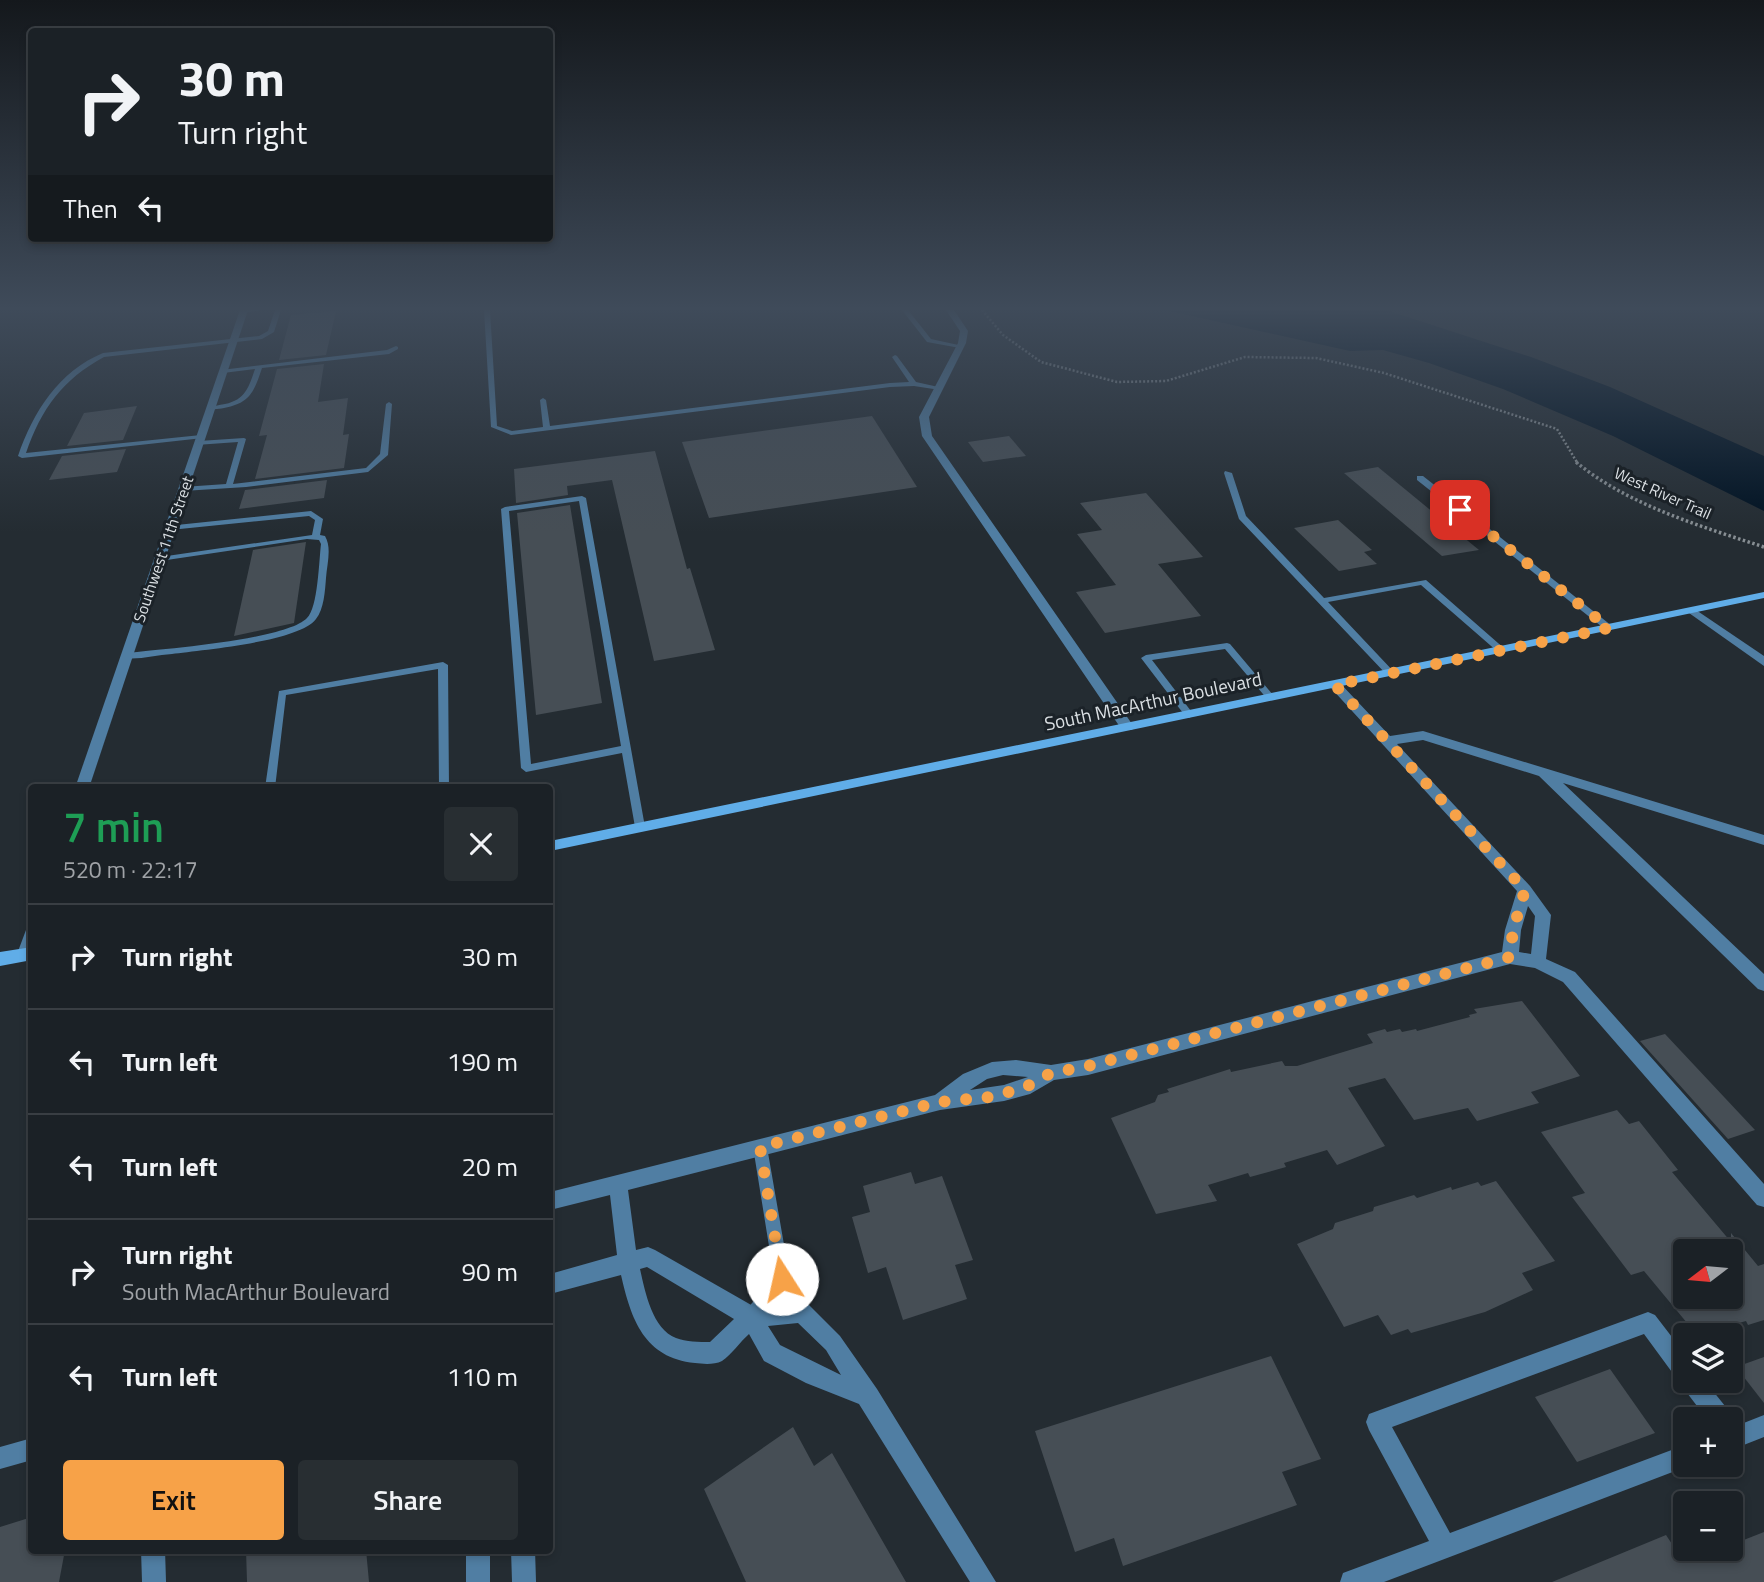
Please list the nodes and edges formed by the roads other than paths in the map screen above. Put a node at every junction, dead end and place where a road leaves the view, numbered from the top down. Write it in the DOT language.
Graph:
graph roads {
  1 [pos="60,384"];
  2 [pos="219,384"];
  3 [pos="254,384"];
  4 [pos="491,384"];
  5 [pos="914,384"];
  6 [pos="942,384"];
  7 [pos="940,388"];
  8 [pos="543,400"];
  9 [pos="389,404"];
  10 [pos="211,408"];
  11 [pos="547,429"];
  12 [pos="200,440"];
  13 [pos="1228,474"];
  14 [pos="1420,478"];
  15 [pos="229,486"];
  16 [pos="183,489"];
  17 [pos="170,528"];
  18 [pos="316,538"];
  19 [pos="160,559"];
  20 [pos="1764,595"];
  21 [pos="1321,601"];
  22 [pos="1693,611"];
  23 [pos="1609,628"];
  24 [pos="1501,650"];
  25 [pos="127,656"];
  26 [pos="1764,662"];
  27 [pos="1390,673"];
  28 [pos="1335,685"];
  29 [pos="1271,698"];
  30 [pos="1189,715"];
  31 [pos="1127,727"];
  32 [pos="1386,741"];
  33 [pos="624,749"];
  34 [pos="1542,772"];
  35 [pos="83,784"];
  36 [pos="271,784"];
  37 [pos="444,784"];
  38 [pos="640,827"];
  39 [pos="1764,840"];
  40 [pos="553,845"];
  41 [pos="1525,890"];
  42 [pos="28,953"];
  43 [pos="1510,957"];
  44 [pos="0,959"];
  45 [pos="1538,962"];
  46 [pos="1764,984"];
  47 [pos="1051,1073"];
  48 [pos="940,1102"];
  49 [pos="760,1147"];
  50 [pos="618,1184"];
  51 [pos="1764,1198"];
  52 [pos="553,1199"];
  53 [pos="628,1263"];
  54 [pos="553,1283"];
  55 [pos="751,1317"];
  56 [pos="1673,1355"];
  57 [pos="869,1397"];
  58 [pos="1764,1426"];
  59 [pos="1743,1430"];
  60 [pos="28,1450"];
  61 [pos="0,1458"];
  62 [pos="1673,1461"];
  63 [pos="1445,1547"];
  64 [pos="153,1554"];
  65 [pos="478,1554"];
  66 [pos="523,1554"];
  67 [pos="154,1582"];
  68 [pos="478,1582"];
  69 [pos="524,1582"];
  70 [pos="984,1582"];
  71 [pos="1352,1582"];
  1 -- 12 [label="lane"];
  2 -- 10 [label="street, Southwest 11th Street"];
  3 -- 10 [label="lane"];
  4 -- 11 [label="lane"];
  5 -- 7 [label="lane"];
  5 -- 11 [label="lane"];
  6 -- 7 [label="street"];
  7 -- 31 [label="street"];
  8 -- 11 [label="lane"];
  9 -- 15 [label="lane"];
  10 -- 12 [label="street, Southwest 11th Street"];
  12 -- 15 [label="lane"];
  12 -- 16 [label="street, Southwest 11th Street"];
  13 -- 21 [label="lane"];
  14 -- 23 [label="lane"];
  15 -- 16 [label="lane"];
  16 -- 17 [label="street, Southwest 11th Street"];
  17 -- 18 [label="lane"];
  17 -- 19 [label="street, Southwest 11th Street"];
  18 -- 19 [label="lane"];
  18 -- 25 [label="lane"];
  19 -- 25 [label="street, Southwest 11th Street"];
  20 -- 22 [label="main road, South MacArthur Boulevard"];
  21 -- 24 [label="lane"];
  21 -- 27 [label="lane"];
  22 -- 23 [label="main road, South MacArthur Boulevard"];
  22 -- 26 [label="street"];
  23 -- 24 [label="main road, South MacArthur Boulevard"];
  24 -- 27 [label="main road, South MacArthur Boulevard"];
  25 -- 35 [label="street, Southwest 11th Street"];
  27 -- 28 [label="main road, South MacArthur Boulevard"];
  28 -- 29 [label="main road, South MacArthur Boulevard"];
  28 -- 32 [label="street"];
  29 -- 30 [label="main road, South MacArthur Boulevard"];
  29 -- 30 [label="lane"];
  30 -- 31 [label="main road, South MacArthur Boulevard"];
  31 -- 38 [label="main road, South MacArthur Boulevard"];
  32 -- 34 [label="street"];
  32 -- 41 [label="street"];
  33 -- 33 [label="lane"];
  33 -- 38 [label="lane"];
  34 -- 39 [label="street"];
  34 -- 46 [label="street"];
  36 -- 37 [label="lane"];
  38 -- 40 [label="main road, South MacArthur Boulevard"];
  41 -- 43 [label="street"];
  41 -- 45 [label="street"];
  42 -- 44 [label="main road"];
  43 -- 45 [label="street"];
  43 -- 47 [label="street"];
  45 -- 51 [label="street"];
  47 -- 48 [label="street"];
  47 -- 48 [label="street"];
  48 -- 49 [label="street"];
  49 -- 50 [label="street"];
  49 -- 55 [label="lane"];
  50 -- 52 [label="street"];
  50 -- 53 [label="street"];
  53 -- 54 [label="street"];
  53 -- 55 [label="street"];
  53 -- 55 [label="street"];
  55 -- 57 [label="street"];
  55 -- 57 [label="street"];
  56 -- 63 [label="street"];
  57 -- 70 [label="street"];
  58 -- 59 [label="street"];
  60 -- 61 [label="street"];
  62 -- 63 [label="street"];
  63 -- 71 [label="street"];
  64 -- 67 [label="street"];
  65 -- 68 [label="street"];
  66 -- 69 [label="street"];
}
